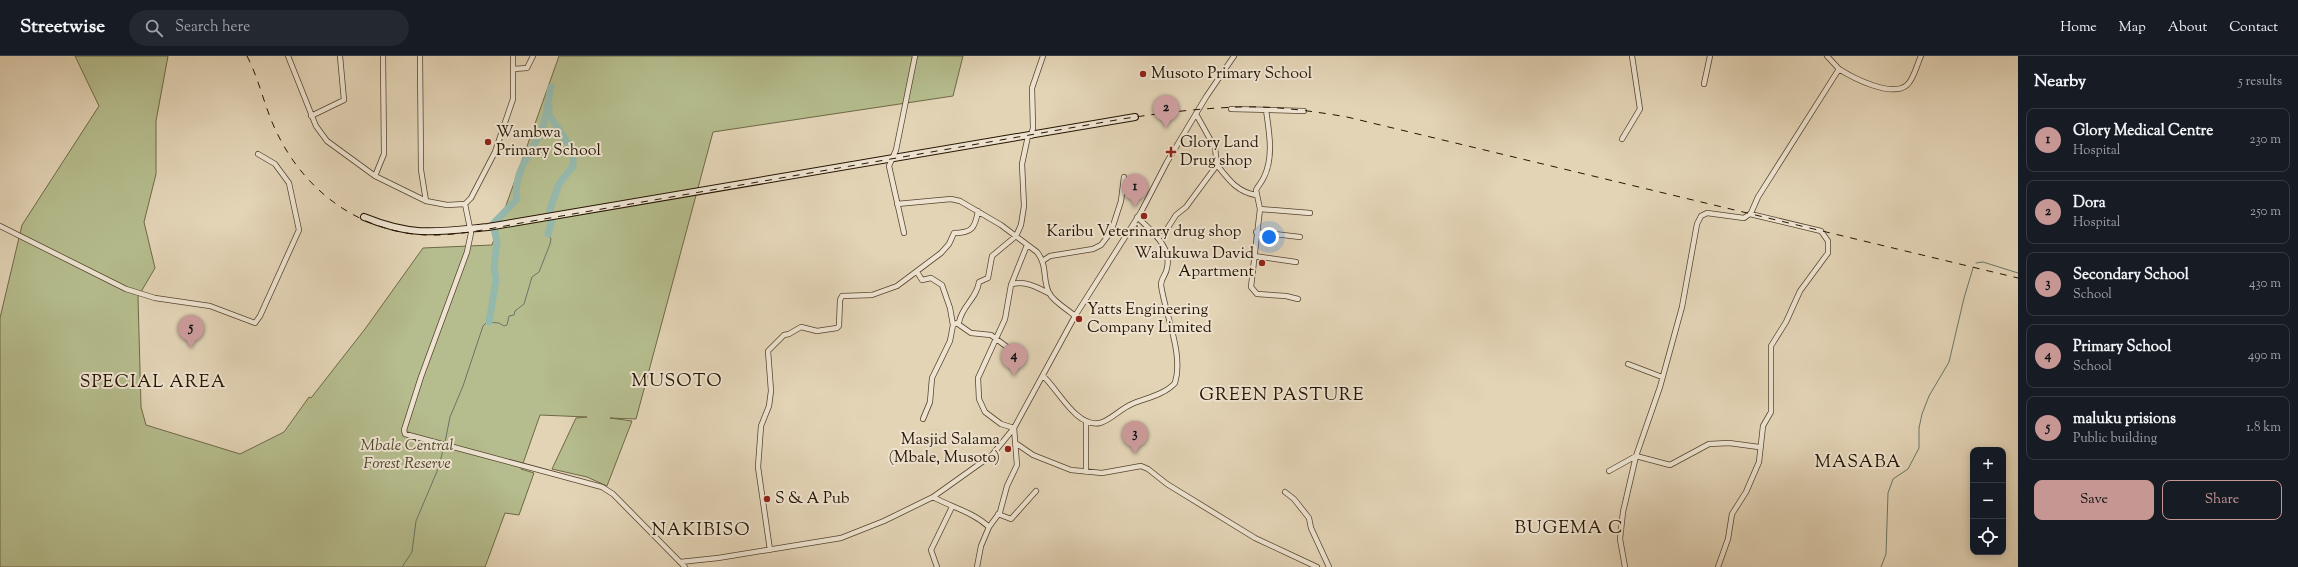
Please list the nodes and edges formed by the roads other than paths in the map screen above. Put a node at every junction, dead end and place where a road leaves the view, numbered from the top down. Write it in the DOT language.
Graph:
graph roads {
  1 [pos="288,56"];
  2 [pos="340,56"];
  3 [pos="383,56"];
  4 [pos="420,56"];
  5 [pos="513,56"];
  6 [pos="533,56"];
  7 [pos="915,56"];
  8 [pos="1042,56"];
  9 [pos="1234,56"];
  10 [pos="1632,56"];
  11 [pos="1710,56"];
  12 [pos="1827,56"];
  13 [pos="1921,56"];
  14 [pos="514,69"];
  15 [pos="1839,69"];
  16 [pos="1704,84"];
  17 [pos="1231,109"];
  18 [pos="1266,110"];
  19 [pos="1304,111"];
  20 [pos="1196,114"];
  21 [pos="311,116"];
  22 [pos="1136,117"];
  23 [pos="1029,136"];
  24 [pos="1622,139"];
  25 [pos="258,154"];
  26 [pos="894,159"];
  27 [pos="1217,165"];
  28 [pos="376,176"];
  29 [pos="1124,177"];
  30 [pos="1256,195"];
  31 [pos="426,201"];
  32 [pos="464,204"];
  33 [pos="897,204"];
  34 [pos="1260,209"];
  35 [pos="978,211"];
  36 [pos="1310,213"];
  37 [pos="1750,214"];
  38 [pos="364,216"];
  39 [pos="1137,217"];
  40 [pos="0,226"];
  41 [pos="471,229"];
  42 [pos="1256,232"];
  43 [pos="904,233"];
  44 [pos="1155,233"];
  45 [pos="1016,236"];
  46 [pos="1300,237"];
  47 [pos="1027,245"];
  48 [pos="1254,256"];
  49 [pos="1044,260"];
  50 [pos="1296,262"];
  51 [pos="917,272"];
  52 [pos="1011,286"];
  53 [pos="1050,294"];
  54 [pos="1298,299"];
  55 [pos="1075,316"];
  56 [pos="955,324"];
  57 [pos="996,338"];
  58 [pos="1022,352"];
  59 [pos="1628,364"];
  60 [pos="1043,376"];
  61 [pos="1662,377"];
  62 [pos="923,419"];
  63 [pos="1086,422"];
  64 [pos="1014,428"];
  65 [pos="1017,444"];
  66 [pos="1759,447"];
  67 [pos="1636,456"];
  68 [pos="1609,471"];
  69 [pos="1086,472"];
  70 [pos="1036,491"];
  71 [pos="1285,492"];
  72 [pos="932,497"];
  73 [pos="952,508"];
  74 [pos="998,514"];
  75 [pos="989,527"];
  76 [pos="770,550"];
  77 [pos="680,562"];
  78 [pos="685,567"];
  79 [pos="937,567"];
  80 [pos="977,567"];
  81 [pos="1317,567"];
  82 [pos="1329,567"];
  83 [pos="1625,567"];
  84 [pos="1718,567"];
  1 -- 21 [label="street"];
  2 -- 21 [label="street"];
  3 -- 28 [label="street"];
  4 -- 31 [label="street"];
  5 -- 14 [label="street"];
  6 -- 14 [label="street"];
  7 -- 26 [label="street"];
  8 -- 23 [label="street"];
  9 -- 20 [label="street"];
  10 -- 24 [label="street"];
  11 -- 16 [label="street"];
  12 -- 15 [label="street"];
  13 -- 15 [label="street"];
  14 -- 32 [label="street"];
  15 -- 37 [label="street"];
  17 -- 18 [label="street"];
  18 -- 19 [label="street"];
  18 -- 30 [label="street"];
  20 -- 27 [label="street"];
  20 -- 39 [label="street"];
  21 -- 28 [label="street"];
  22 -- 23 [label="main road"];
  23 -- 26 [label="main road"];
  23 -- 45 [label="street"];
  25 -- 40 [label="street"];
  26 -- 33 [label="street"];
  26 -- 41 [label="main road"];
  27 -- 30 [label="street"];
  27 -- 44 [label="street"];
  28 -- 31 [label="street"];
  29 -- 49 [label="street"];
  30 -- 34 [label="street"];
  31 -- 32 [label="street"];
  32 -- 41 [label="street"];
  33 -- 35 [label="street"];
  33 -- 43 [label="street"];
  34 -- 36 [label="street"];
  34 -- 42 [label="street"];
  35 -- 45 [label="street"];
  35 -- 51 [label="street"];
  37 -- 61 [label="street"];
  37 -- 66 [label="street"];
  38 -- 41 [label="main road"];
  39 -- 44 [label="street"];
  39 -- 55 [label="street"];
  41 -- 77 [label="street"];
  42 -- 46 [label="street"];
  42 -- 48 [label="street"];
  44 -- 63 [label="street"];
  45 -- 47 [label="street"];
  45 -- 56 [label="street"];
  47 -- 49 [label="street"];
  47 -- 52 [label="street"];
  48 -- 50 [label="street"];
  48 -- 54 [label="street"];
  49 -- 53 [label="street"];
  51 -- 56 [label="street"];
  51 -- 76 [label="street"];
  52 -- 53 [label="street"];
  52 -- 57 [label="street"];
  53 -- 55 [label="street"];
  55 -- 60 [label="street"];
  56 -- 57 [label="street"];
  56 -- 62 [label="street"];
  57 -- 58 [label="street"];
  57 -- 64 [label="street"];
  59 -- 61 [label="street"];
  60 -- 63 [label="street"];
  60 -- 64 [label="street"];
  61 -- 67 [label="street"];
  63 -- 69 [label="street"];
  64 -- 65 [label="street"];
  64 -- 72 [label="street"];
  65 -- 69 [label="street"];
  65 -- 74 [label="street"];
  66 -- 67 [label="street"];
  66 -- 84 [label="street"];
  67 -- 68 [label="street"];
  67 -- 83 [label="street"];
  69 -- 81 [label="street"];
  70 -- 74 [label="street"];
  71 -- 82 [label="street"];
  72 -- 73 [label="street"];
  72 -- 76 [label="street"];
  73 -- 75 [label="street"];
  73 -- 79 [label="street"];
  74 -- 75 [label="street"];
  75 -- 80 [label="street"];
  76 -- 77 [label="street"];
  77 -- 78 [label="street"];
}
